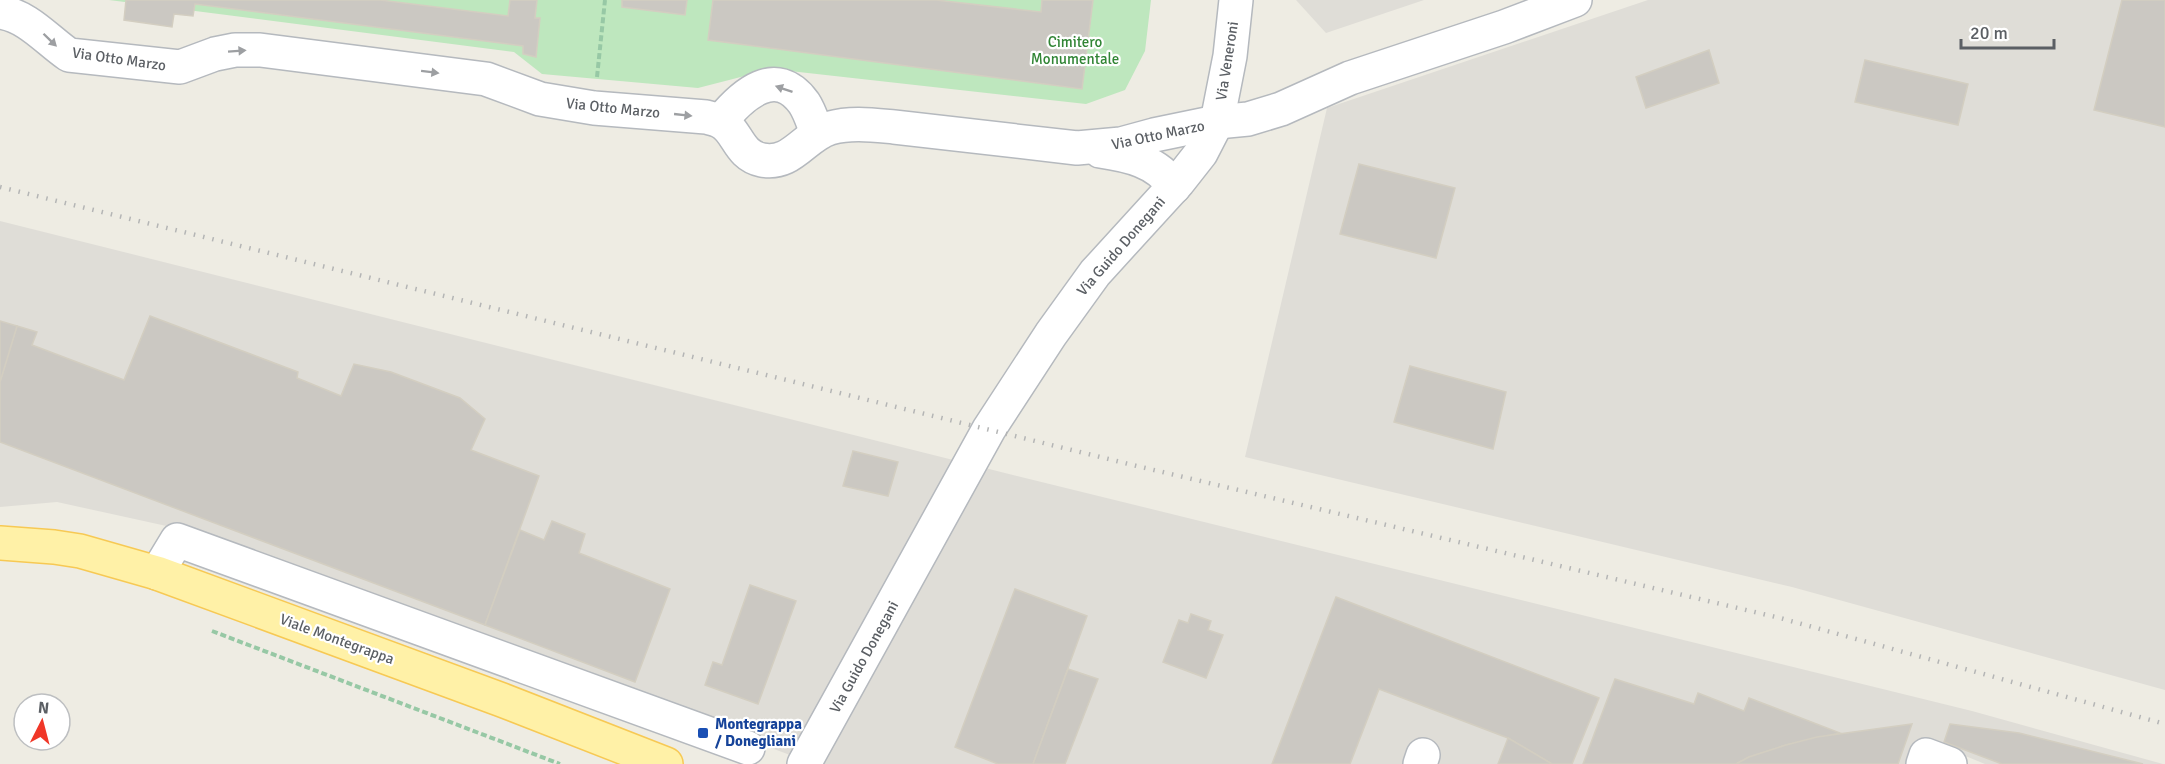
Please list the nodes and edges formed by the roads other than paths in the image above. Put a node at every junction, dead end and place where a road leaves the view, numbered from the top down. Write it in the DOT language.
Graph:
graph roads {
  1 [pos="1236,0"];
  2 [pos="1575,0"];
  3 [pos="0,12"];
  4 [pos="721,121"];
  5 [pos="1217,122"];
  6 [pos="817,133"];
  7 [pos="1077,148"];
  8 [pos="1174,186"];
  9 [pos="0,543"];
  10 [pos="157,573"];
  11 [pos="638,708"];
  12 [pos="621,747"];
  13 [pos="748,748"];
  14 [pos="666,764"];
  15 [pos="804,764"];
  16 [pos="1923,764"];
  17 [pos="1950,764"];
  1 -- 5 [label="street, Via Veneroni"];
  2 -- 5 [label="street"];
  3 -- 4 [label="street, Via Otto Marzo, one-way"];
  4 -- 6 [label="street, Via Otto Marzo"];
  6 -- 4 [label="street, one-way"];
  5 -- 7 [label="street, Via Otto Marzo"];
  5 -- 8 [label="street, Via Guido Donegani"];
  6 -- 7 [label="street, Via Otto Marzo"];
  7 -- 8 [label="street"];
  8 -- 15 [label="street, Via Guido Donegani"];
  9 -- 10 [label="main road, Viale Montegrappa"];
  10 -- 11 [label="street"];
  10 -- 12 [label="main road, Viale Montegrappa"];
  11 -- 12 [label="street"];
  11 -- 13 [label="street"];
  12 -- 14 [label="main road, Viale Montegrappa"];
  16 -- 17 [label="street"];
}
